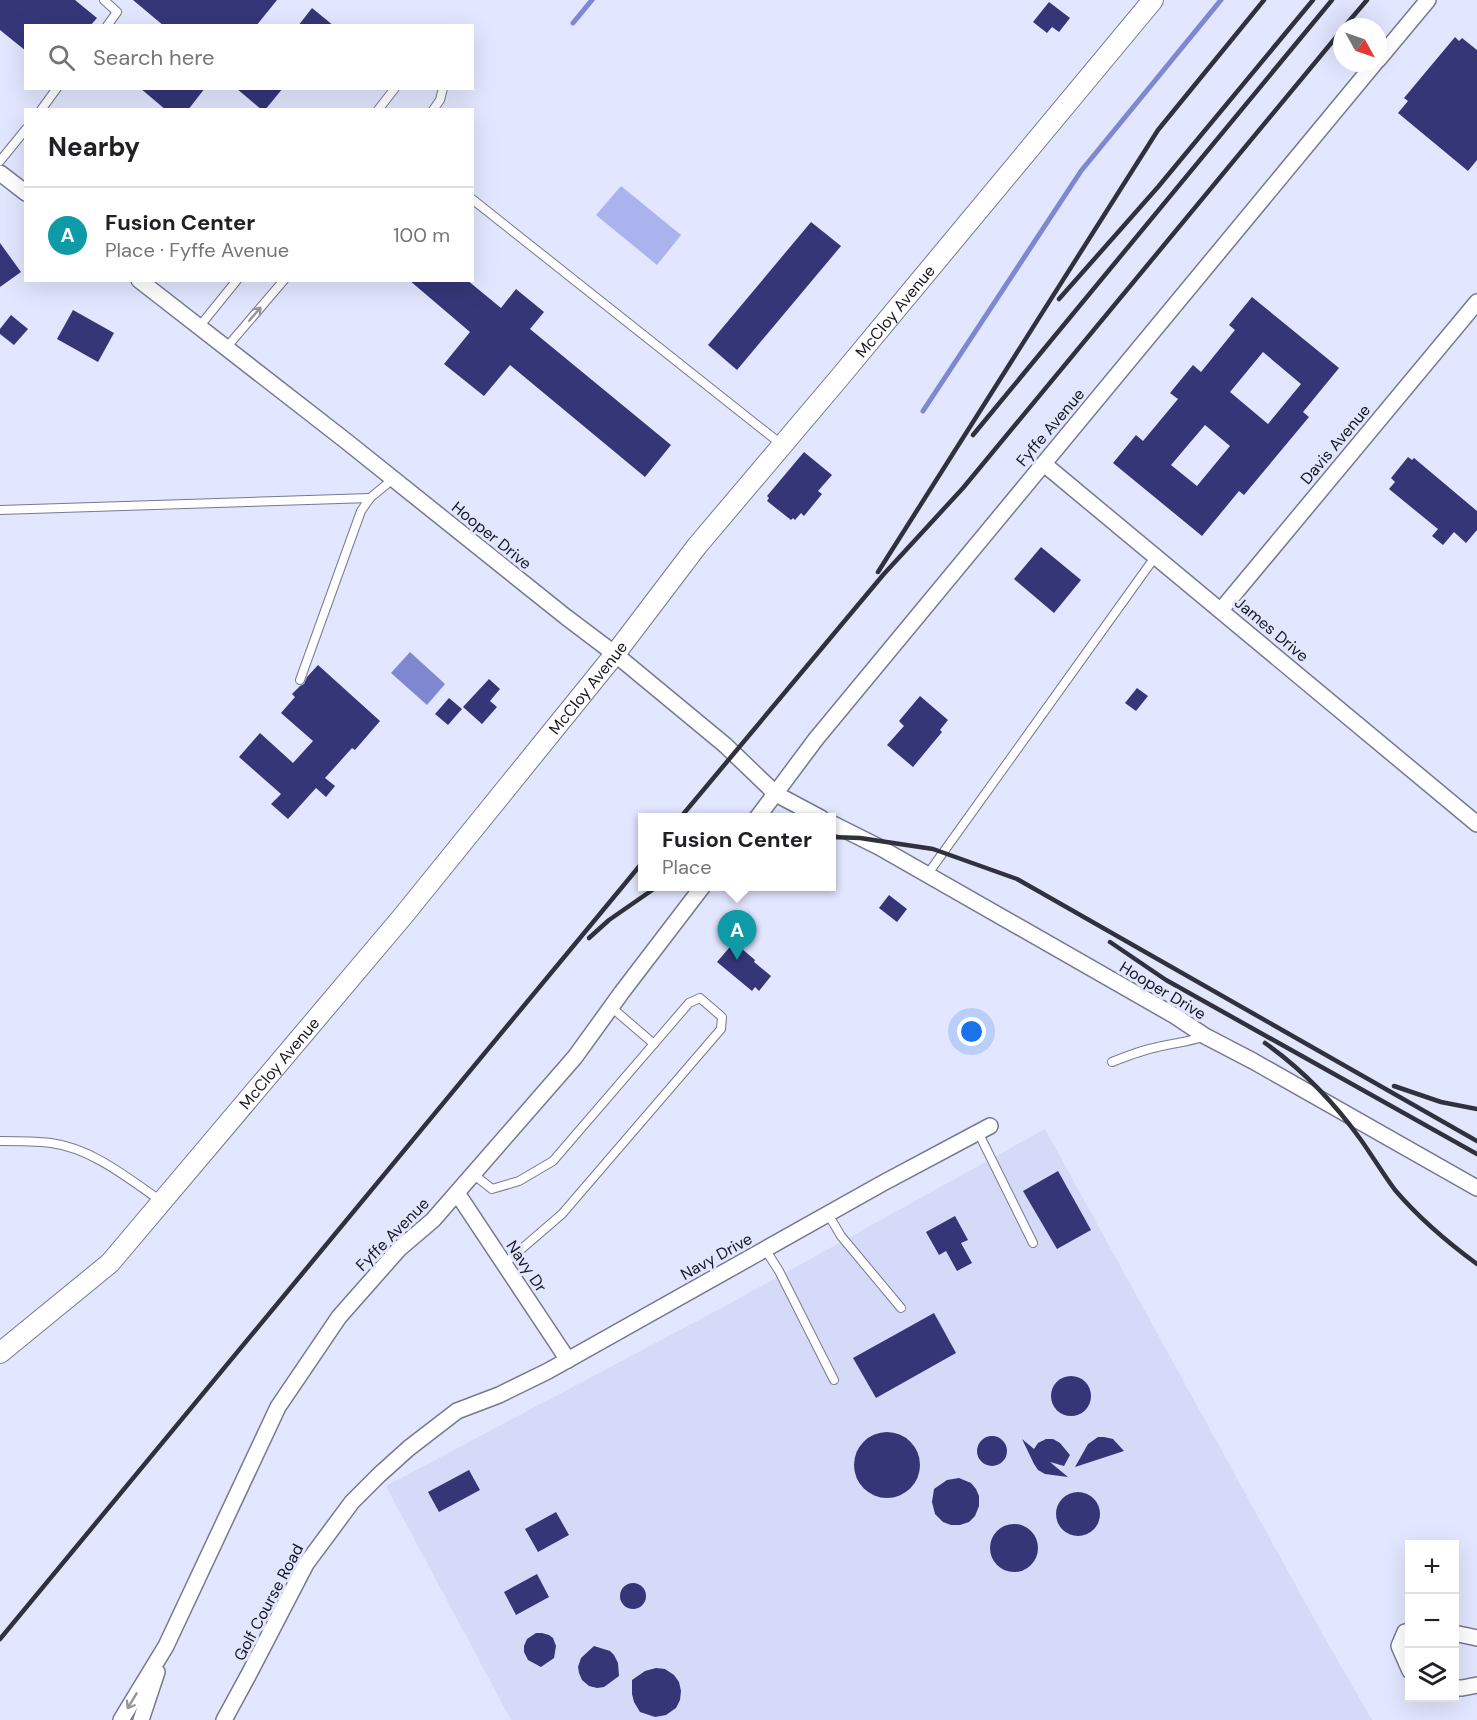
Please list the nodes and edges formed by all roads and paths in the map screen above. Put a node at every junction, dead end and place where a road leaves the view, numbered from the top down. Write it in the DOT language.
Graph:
graph roads {
  1 [pos="104,0"];
  2 [pos="1153,0"];
  3 [pos="1428,0"];
  4 [pos="108,24"];
  5 [pos="1387,49"];
  6 [pos="1368,72"];
  7 [pos="55,90"];
  8 [pos="393,90"];
  9 [pos="442,90"];
  10 [pos="42,108"];
  11 [pos="380,108"];
  12 [pos="434,108"];
  13 [pos="24,131"];
  14 [pos="0,161"];
  15 [pos="0,173"];
  16 [pos="24,191"];
  17 [pos="474,201"];
  18 [pos="142,282"];
  19 [pos="235,282"];
  20 [pos="282,282"];
  21 [pos="1477,302"];
  22 [pos="199,327"];
  23 [pos="226,348"];
  24 [pos="783,445"];
  25 [pos="1044,464"];
  26 [pos="393,479"];
  27 [pos="370,498"];
  28 [pos="0,510"];
  29 [pos="1155,557"];
  30 [pos="1221,610"];
  31 [pos="615,654"];
  32 [pos="300,680"];
  33 [pos="776,794"];
  34 [pos="761,813"];
  35 [pos="811,813"];
  36 [pos="1477,824"];
  37 [pos="836,826"];
  38 [pos="927,875"];
  39 [pos="699,891"];
  40 [pos="611,1007"];
  41 [pos="1204,1036"];
  42 [pos="654,1044"];
  43 [pos="1112,1062"];
  44 [pos="984,1129"];
  45 [pos="0,1141"];
  46 [pos="473,1174"];
  47 [pos="1477,1188"];
  48 [pos="457,1193"];
  49 [pos="162,1202"];
  50 [pos="828,1214"];
  51 [pos="1034,1243"];
  52 [pos="765,1249"];
  53 [pos="504,1264"];
  54 [pos="902,1308"];
  55 [pos="0,1353"];
  56 [pos="568,1360"];
  57 [pos="834,1380"];
  58 [pos="457,1411"];
  59 [pos="1405,1632"];
  60 [pos="1459,1634"];
  61 [pos="1477,1638"];
  62 [pos="166,1646"];
  63 [pos="1405,1660"];
  64 [pos="1477,1685"];
  65 [pos="1459,1688"];
  66 [pos="121,1720"];
  67 [pos="141,1720"];
  68 [pos="224,1720"];
  1 -- 4 [label="lane"];
  2 -- 24 [label="street, McCloy Avenue"];
  3 -- 5 [label="street, Fyffe Avenue"];
  6 -- 25 [label="street, Fyffe Avenue"];
  7 -- 10 [label="lane"];
  8 -- 11 [label="lane"];
  9 -- 12 [label="lane"];
  13 -- 14 [label="lane"];
  15 -- 16 [label="street"];
  17 -- 24 [label="lane"];
  18 -- 22 [label="street, Hooper Drive"];
  19 -- 22 [label="lane"];
  23 -- 20 [label="lane, one-way"];
  21 -- 30 [label="street, Davis Avenue"];
  22 -- 23 [label="street, Hooper Drive"];
  23 -- 26 [label="street, Hooper Drive"];
  24 -- 31 [label="street, McCloy Avenue"];
  25 -- 29 [label="street, James Drive"];
  25 -- 33 [label="street, Fyffe Avenue"];
  26 -- 27 [label="lane"];
  26 -- 31 [label="street, Hooper Drive"];
  27 -- 28 [label="lane"];
  27 -- 32 [label="lane"];
  29 -- 30 [label="street, James Drive"];
  29 -- 38 [label="lane"];
  30 -- 36 [label="street, James Drive"];
  31 -- 33 [label="street, Hooper Drive"];
  31 -- 49 [label="street, McCloy Avenue"];
  33 -- 34 [label="street, Fyffe Avenue"];
  33 -- 35 [label="street, Hooper Drive"];
  37 -- 38 [label="street, Hooper Drive"];
  38 -- 41 [label="street, Hooper Drive"];
  39 -- 40 [label="street, Fyffe Avenue"];
  40 -- 42 [label="lane"];
  40 -- 46 [label="street, Fyffe Avenue"];
  41 -- 43 [label="lane"];
  41 -- 47 [label="street, Hooper Drive"];
  42 -- 46 [label="lane"];
  42 -- 53 [label="lane"];
  44 -- 50 [label="street, Navy Drive"];
  44 -- 51 [label="lane"];
  45 -- 49 [label="lane"];
  46 -- 48 [label="street, Fyffe Avenue"];
  48 -- 53 [label="street, Navy Dr"];
  48 -- 62 [label="street, Fyffe Avenue"];
  49 -- 55 [label="street, McCloy Avenue"];
  50 -- 52 [label="street, Navy Drive"];
  50 -- 54 [label="lane"];
  52 -- 56 [label="street, Navy Drive"];
  52 -- 57 [label="lane"];
  53 -- 56 [label="street, Navy Dr"];
  56 -- 58 [label="street, Navy Drive"];
  58 -- 68 [label="street, Golf Course Road"];
  59 -- 63 [label="street"];
  60 -- 61 [label="street"];
  62 -- 66 [label="street, Fyffe Avenue, one-way"];
  62 -- 67 [label="street, Fyffe Avenue"];
  64 -- 65 [label="street"];
}
